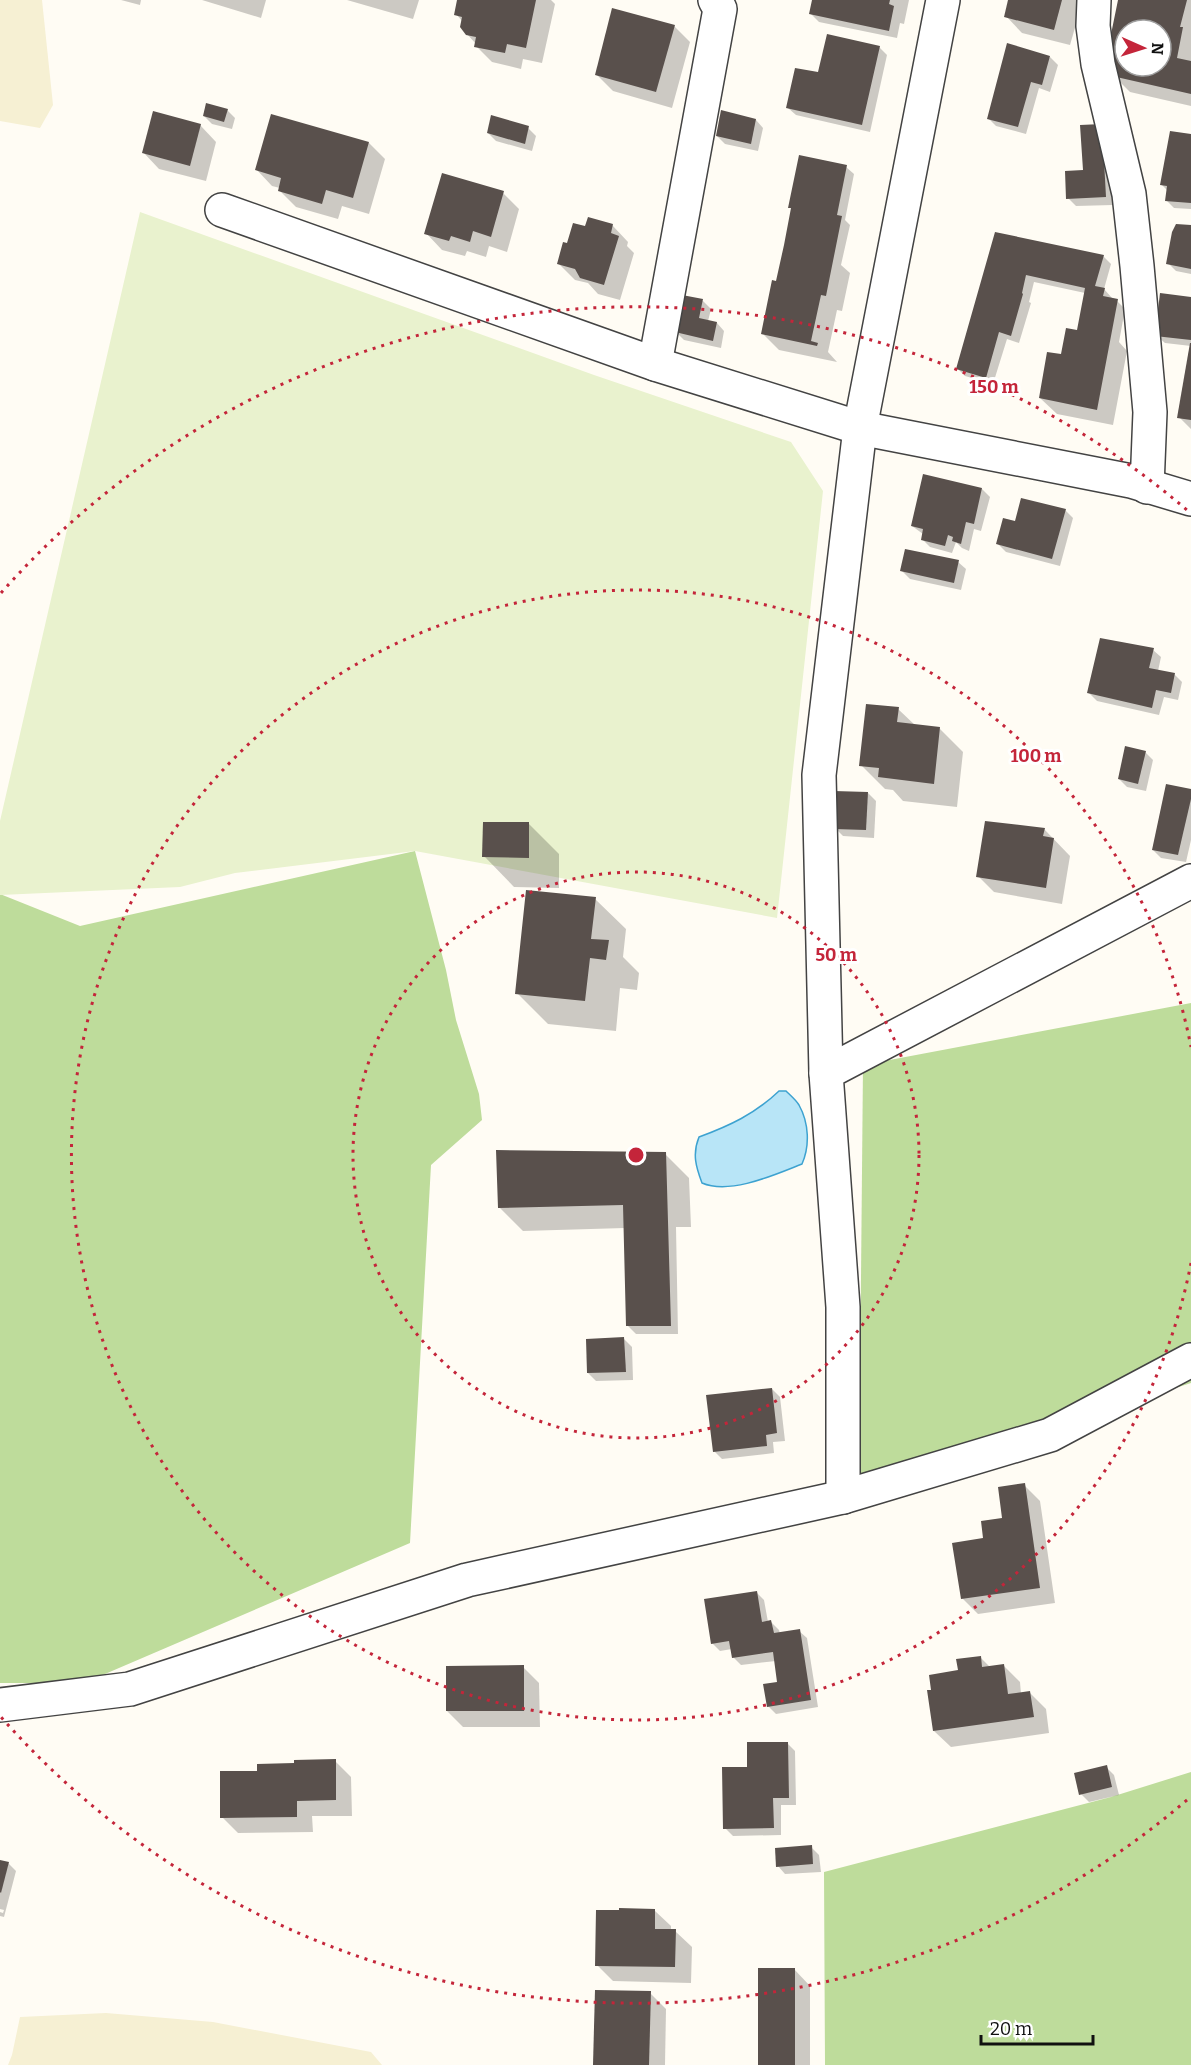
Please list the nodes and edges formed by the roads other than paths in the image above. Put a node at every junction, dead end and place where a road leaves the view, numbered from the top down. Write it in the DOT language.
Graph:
graph roads {
  1 [pos="715,0"];
  2 [pos="943,0"];
  3 [pos="1094,0"];
  4 [pos="222,210"];
  5 [pos="655,364"];
  6 [pos="860,428"];
  7 [pos="1147,487"];
  8 [pos="1191,499"];
  9 [pos="1191,881"];
  10 [pos="826,1073"];
  11 [pos="1191,1360"];
  12 [pos="843,1497"];
  13 [pos="0,1705"];
  1 -- 5 [label="street"];
  2 -- 6 [label="street"];
  3 -- 7 [label="street"];
  4 -- 5 [label="street"];
  5 -- 6 [label="street"];
  6 -- 7 [label="street"];
  6 -- 10 [label="street"];
  7 -- 8 [label="street"];
  9 -- 10 [label="street"];
  10 -- 12 [label="street"];
  11 -- 12 [label="street"];
  12 -- 13 [label="street"];
}
